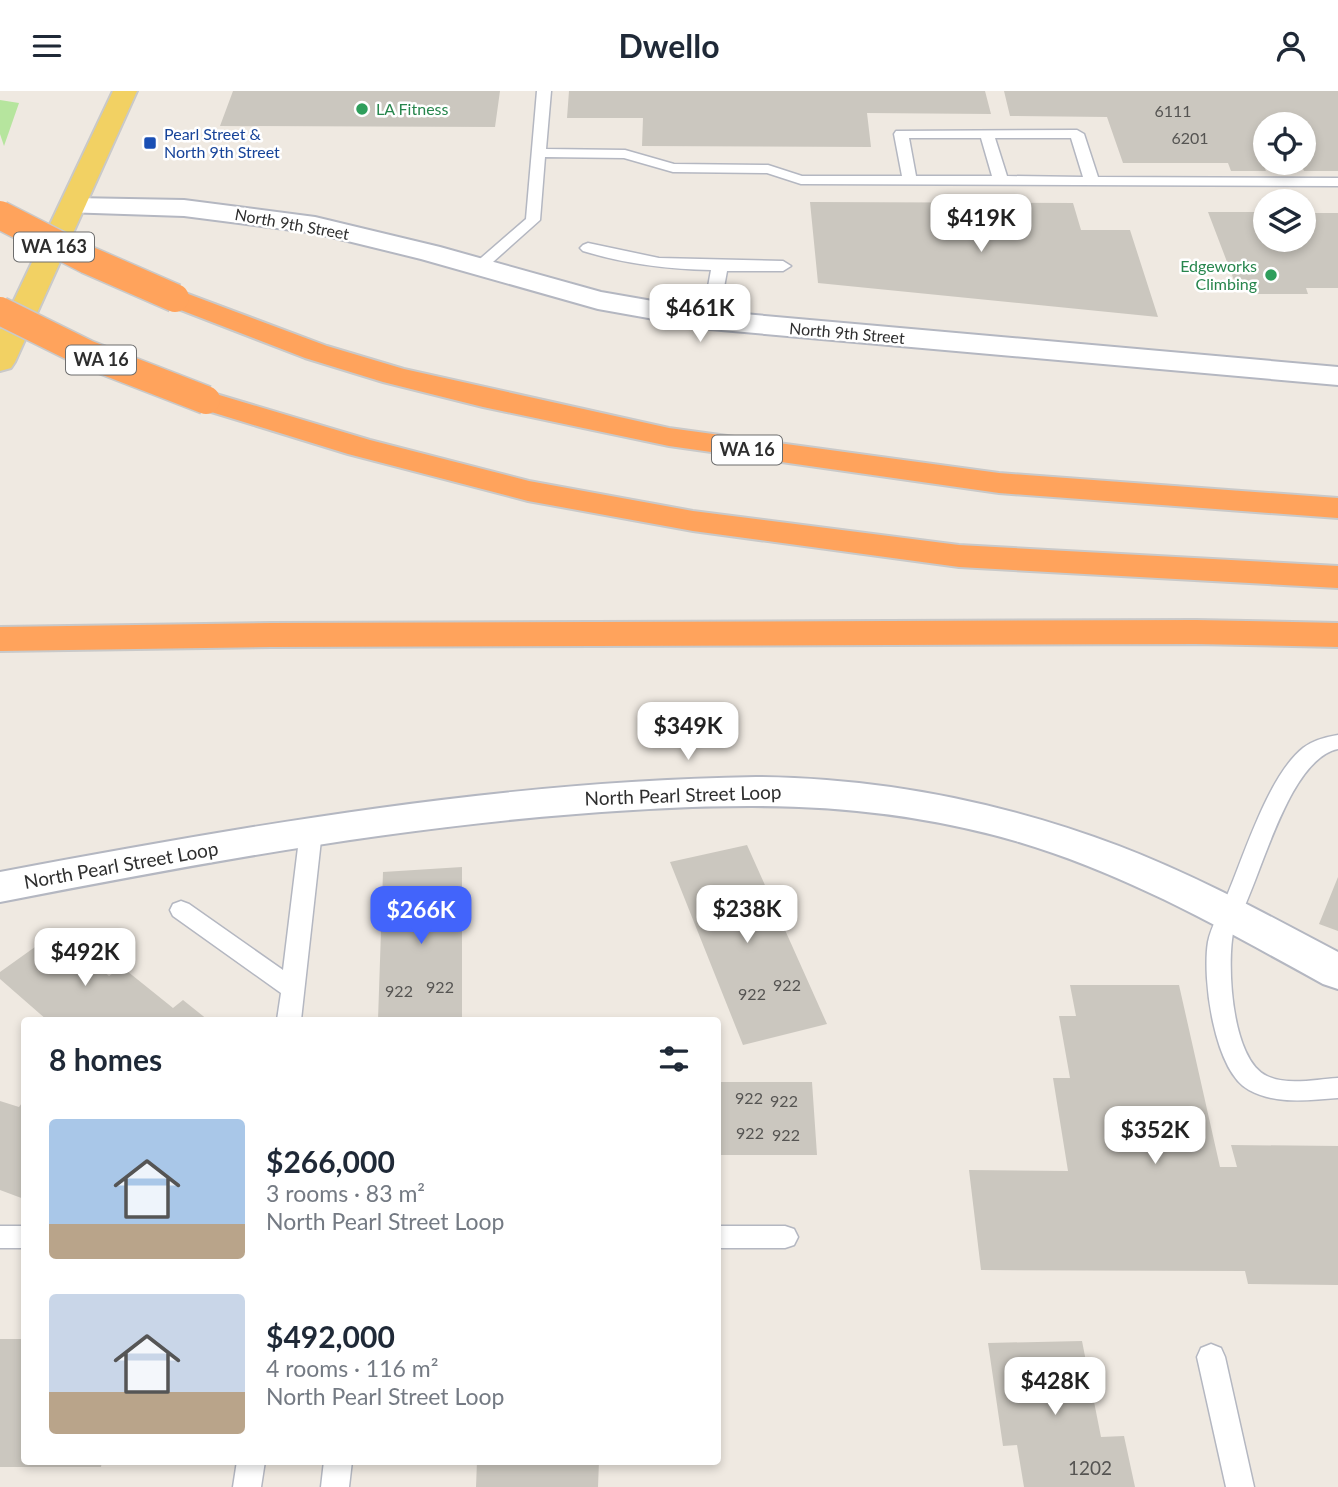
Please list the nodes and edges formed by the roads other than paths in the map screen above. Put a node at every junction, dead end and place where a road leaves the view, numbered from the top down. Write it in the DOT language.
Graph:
graph roads {
  1 [pos="125,91"];
  2 [pos="544,91"];
  3 [pos="988,134"];
  4 [pos="540,153"];
  5 [pos="910,180"];
  6 [pos="1001,181"];
  7 [pos="1092,181"];
  8 [pos="1338,182"];
  9 [pos="74,206"];
  10 [pos="0,215"];
  11 [pos="588,248"];
  12 [pos="720,266"];
  13 [pos="783,266"];
  14 [pos="479,267"];
  15 [pos="0,311"];
  16 [pos="710,320"];
  17 [pos="0,362"];
  18 [pos="1338,376"];
  19 [pos="1338,508"];
  20 [pos="1338,577"];
  21 [pos="1338,635"];
  22 [pos="130,637"];
  23 [pos="0,639"];
  24 [pos="0,662"];
  25 [pos="1338,742"];
  26 [pos="311,831"];
  27 [pos="0,887"];
  28 [pos="181,910"];
  29 [pos="1231,914"];
  30 [pos="1338,972"];
  31 [pos="293,989"];
  32 [pos="289,1017"];
  33 [pos="1338,1089"];
  34 [pos="0,1237"];
  35 [pos="21,1237"];
  36 [pos="721,1237"];
  37 [pos="785,1237"];
  38 [pos="1211,1356"];
  39 [pos="250,1465"];
  40 [pos="338,1465"];
  41 [pos="247,1487"];
  42 [pos="335,1487"];
  43 [pos="1240,1487"];
  1 -- 9 [label="main road, WA 163"];
  2 -- 4 [label="lane"];
  3 -- 5 [label="lane"];
  3 -- 6 [label="lane"];
  3 -- 7 [label="lane"];
  4 -- 5 [label="lane"];
  4 -- 14 [label="lane"];
  5 -- 6 [label="lane"];
  6 -- 7 [label="lane"];
  7 -- 8 [label="lane"];
  9 -- 14 [label="street, North 9th Street"];
  9 -- 17 [label="main road, WA 163"];
  10 -- 19 [label="highway, WA 16, bridge"];
  11 -- 12 [label="lane"];
  12 -- 13 [label="lane"];
  12 -- 16 [label="lane"];
  14 -- 16 [label="street, North 9th Street"];
  15 -- 20 [label="highway, WA 16, bridge"];
  16 -- 18 [label="street, North 9th Street"];
  21 -- 22 [label="highway"];
  22 -- 23 [label="highway"];
  22 -- 24 [label="highway"];
  25 -- 29 [label="lane"];
  26 -- 27 [label="street, North Pearl Street Loop"];
  26 -- 29 [label="street, North Pearl Street Loop"];
  26 -- 31 [label="lane"];
  28 -- 31 [label="lane"];
  29 -- 30 [label="street, North Pearl Street Loop"];
  29 -- 33 [label="lane"];
  31 -- 32 [label="lane"];
  34 -- 35 [label="lane"];
  36 -- 37 [label="lane"];
  38 -- 43 [label="lane"];
  39 -- 41 [label="lane"];
  40 -- 42 [label="lane"];
}
